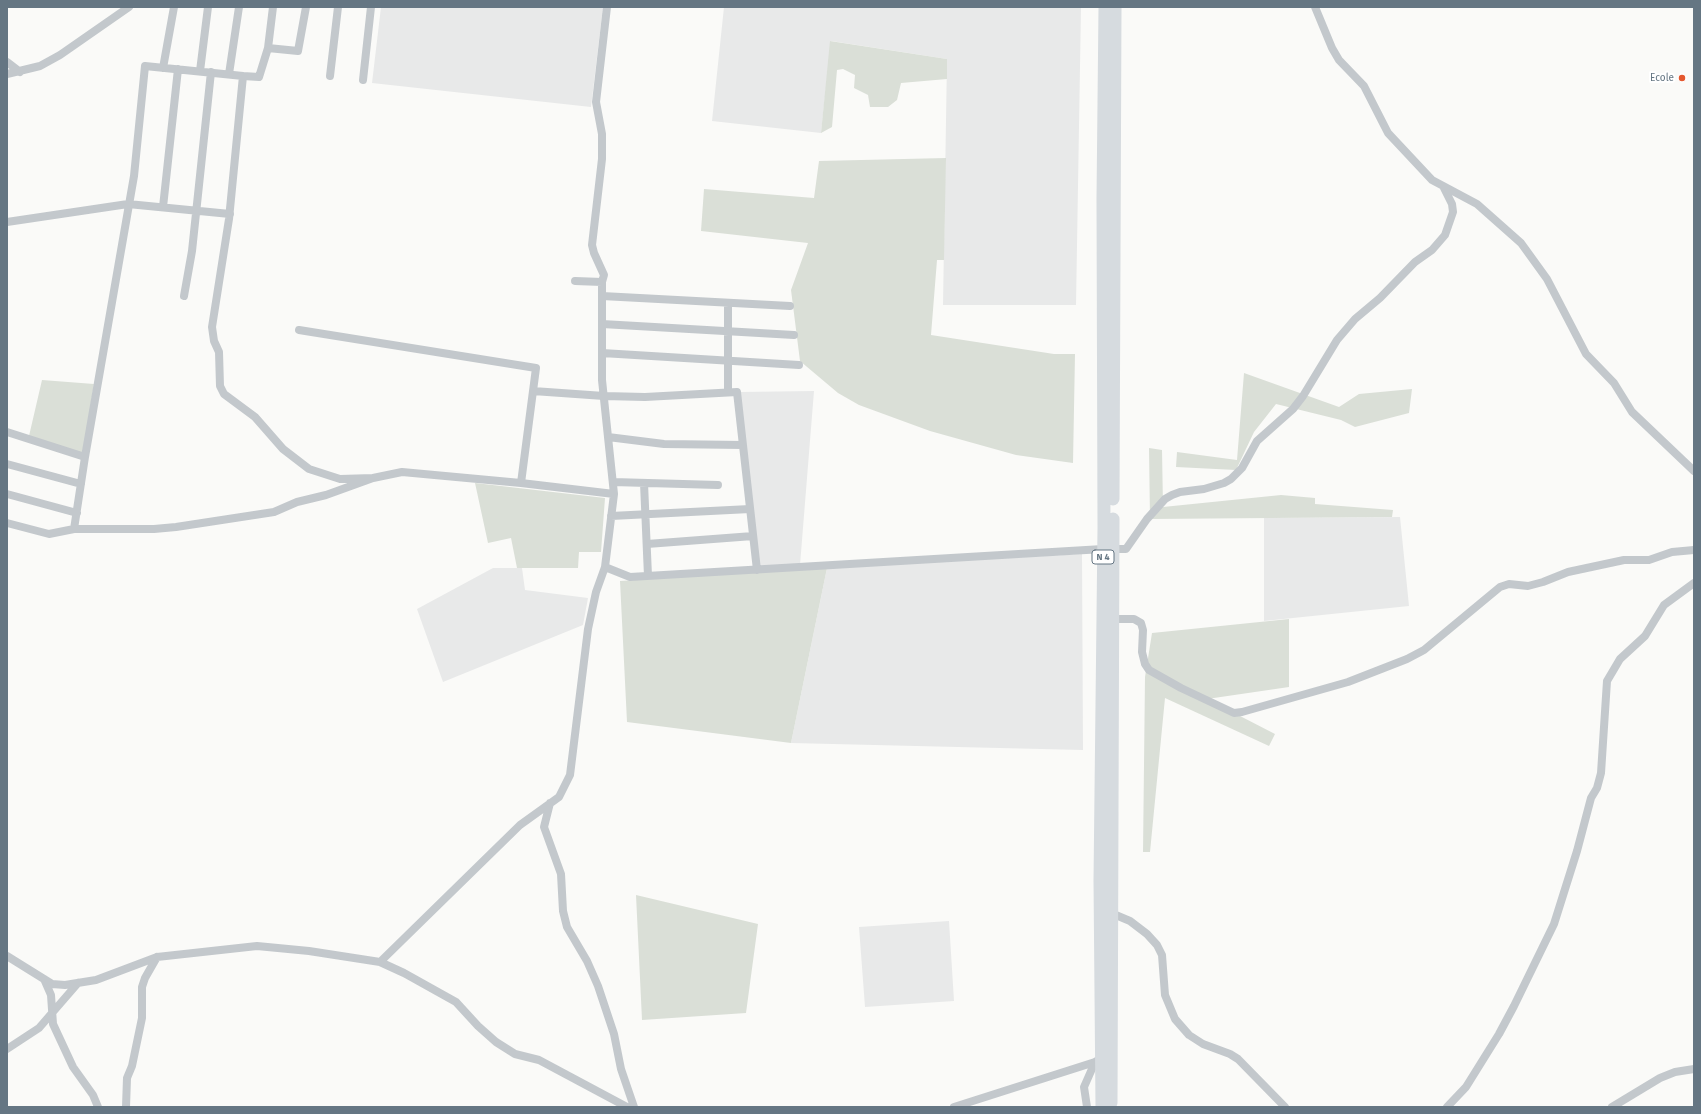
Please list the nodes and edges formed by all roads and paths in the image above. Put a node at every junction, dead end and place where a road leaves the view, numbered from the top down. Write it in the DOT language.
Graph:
graph roads {
  1 [pos="129,7"];
  2 [pos="174,7"];
  3 [pos="208,7"];
  4 [pos="239,7"];
  5 [pos="273,7"];
  6 [pos="306,7"];
  7 [pos="338,7"];
  8 [pos="371,7"];
  9 [pos="606,7"];
  10 [pos="1105,7"];
  11 [pos="1115,7"];
  12 [pos="1315,7"];
  13 [pos="268,48"];
  14 [pos="7,62"];
  15 [pos="163,68"];
  16 [pos="178,69"];
  17 [pos="200,71"];
  18 [pos="20,72"];
  19 [pos="211,72"];
  20 [pos="7,74"];
  21 [pos="229,74"];
  22 [pos="243,76"];
  23 [pos="330,76"];
  24 [pos="363,80"];
  25 [pos="1444,188"];
  26 [pos="128,204"];
  27 [pos="163,208"];
  28 [pos="196,211"];
  29 [pos="230,214"];
  30 [pos="7,222"];
  31 [pos="575,281"];
  32 [pos="602,282"];
  33 [pos="184,296"];
  34 [pos="602,296"];
  35 [pos="728,303"];
  36 [pos="790,306"];
  37 [pos="602,324"];
  38 [pos="299,330"];
  39 [pos="728,331"];
  40 [pos="794,334"];
  41 [pos="602,353"];
  42 [pos="728,361"];
  43 [pos="799,366"];
  44 [pos="533,391"];
  45 [pos="728,392"];
  46 [pos="604,396"];
  47 [pos="7,432"];
  48 [pos="608,437"];
  49 [pos="743,445"];
  50 [pos="85,457"];
  51 [pos="7,464"];
  52 [pos="1694,472"];
  53 [pos="373,478"];
  54 [pos="613,482"];
  55 [pos="522,483"];
  56 [pos="644,483"];
  57 [pos="81,484"];
  58 [pos="718,485"];
  59 [pos="7,494"];
  60 [pos="614,494"];
  61 [pos="750,509"];
  62 [pos="77,512"];
  63 [pos="646,514"];
  64 [pos="611,516"];
  65 [pos="7,523"];
  66 [pos="74,529"];
  67 [pos="753,536"];
  68 [pos="647,544"];
  69 [pos="1108,549"];
  70 [pos="1694,550"];
  71 [pos="606,567"];
  72 [pos="757,570"];
  73 [pos="648,576"];
  74 [pos="1694,583"];
  75 [pos="1112,619"];
  76 [pos="550,803"];
  77 [pos="1111,913"];
  78 [pos="7,956"];
  79 [pos="157,957"];
  80 [pos="380,962"];
  81 [pos="44,979"];
  82 [pos="78,983"];
  83 [pos="53,1010"];
  84 [pos="7,1050"];
  85 [pos="1098,1060"];
  86 [pos="1694,1069"];
  87 [pos="98,1107"];
  88 [pos="126,1107"];
  89 [pos="627,1107"];
  90 [pos="634,1107"];
  91 [pos="954,1107"];
  92 [pos="1087,1107"];
  93 [pos="1102,1107"];
  94 [pos="1111,1107"];
  95 [pos="1285,1107"];
  96 [pos="1447,1107"];
  97 [pos="1612,1107"];
  1 -- 18 [label="street"];
  2 -- 15 [label="street"];
  3 -- 17 [label="street"];
  4 -- 21 [label="street"];
  5 -- 13 [label="street"];
  6 -- 13 [label="street"];
  7 -- 23 [label="street"];
  8 -- 24 [label="street"];
  9 -- 32 [label="street"];
  10 -- 69 [label="highway, N 4"];
  11 -- 69 [label="highway, N 4"];
  12 -- 25 [label="street"];
  13 -- 22 [label="street"];
  14 -- 18 [label="street"];
  15 -- 16 [label="street"];
  15 -- 26 [label="street"];
  16 -- 17 [label="street"];
  16 -- 27 [label="street"];
  17 -- 19 [label="street"];
  18 -- 20 [label="street"];
  19 -- 21 [label="street"];
  19 -- 28 [label="street"];
  21 -- 22 [label="street"];
  22 -- 29 [label="street"];
  25 -- 52 [label="street"];
  25 -- 69 [label="street"];
  26 -- 27 [label="street"];
  26 -- 30 [label="street"];
  26 -- 50 [label="street"];
  27 -- 28 [label="street"];
  28 -- 29 [label="street"];
  28 -- 33 [label="street"];
  29 -- 53 [label="street"];
  31 -- 32 [label="street"];
  32 -- 34 [label="street"];
  34 -- 35 [label="street"];
  34 -- 37 [label="street"];
  35 -- 36 [label="street"];
  35 -- 39 [label="street"];
  37 -- 39 [label="street"];
  37 -- 41 [label="street"];
  38 -- 44 [label="street"];
  39 -- 40 [label="street"];
  39 -- 42 [label="street"];
  41 -- 42 [label="street"];
  41 -- 46 [label="street"];
  42 -- 43 [label="street"];
  42 -- 45 [label="street"];
  44 -- 46 [label="street"];
  44 -- 55 [label="street"];
  45 -- 46 [label="street"];
  45 -- 49 [label="street"];
  46 -- 48 [label="street"];
  47 -- 50 [label="street"];
  48 -- 49 [label="street"];
  48 -- 54 [label="street"];
  49 -- 61 [label="street"];
  50 -- 57 [label="street"];
  51 -- 57 [label="street"];
  53 -- 55 [label="street"];
  53 -- 66 [label="street"];
  54 -- 56 [label="street"];
  54 -- 60 [label="street"];
  55 -- 60 [label="street"];
  56 -- 58 [label="street"];
  56 -- 63 [label="street"];
  57 -- 62 [label="street"];
  59 -- 62 [label="street"];
  60 -- 64 [label="street"];
  61 -- 63 [label="street"];
  61 -- 67 [label="street"];
  62 -- 66 [label="street"];
  63 -- 64 [label="street"];
  63 -- 68 [label="street"];
  64 -- 71 [label="street"];
  65 -- 66 [label="street"];
  67 -- 68 [label="street"];
  67 -- 72 [label="street"];
  68 -- 73 [label="street"];
  69 -- 72 [label="street"];
  69 -- 75 [label="highway, N 4"];
  69 -- 85 [label="highway, N 4"];
  70 -- 75 [label="street"];
  71 -- 73 [label="street"];
  71 -- 76 [label="street"];
  72 -- 73 [label="street"];
  74 -- 96 [label="street"];
  75 -- 77 [label="highway, N 4"];
  76 -- 80 [label="street"];
  76 -- 90 [label="street"];
  77 -- 94 [label="highway, N 4"];
  77 -- 95 [label="street"];
  78 -- 81 [label="street"];
  79 -- 80 [label="street"];
  79 -- 82 [label="street"];
  79 -- 88 [label="street"];
  80 -- 89 [label="street"];
  81 -- 82 [label="street"];
  81 -- 83 [label="street"];
  82 -- 83 [label="street"];
  83 -- 84 [label="street"];
  83 -- 87 [label="street"];
  85 -- 91 [label="street"];
  85 -- 92 [label="street"];
  85 -- 93 [label="highway, N 4"];
  86 -- 97 [label="street"];
}
